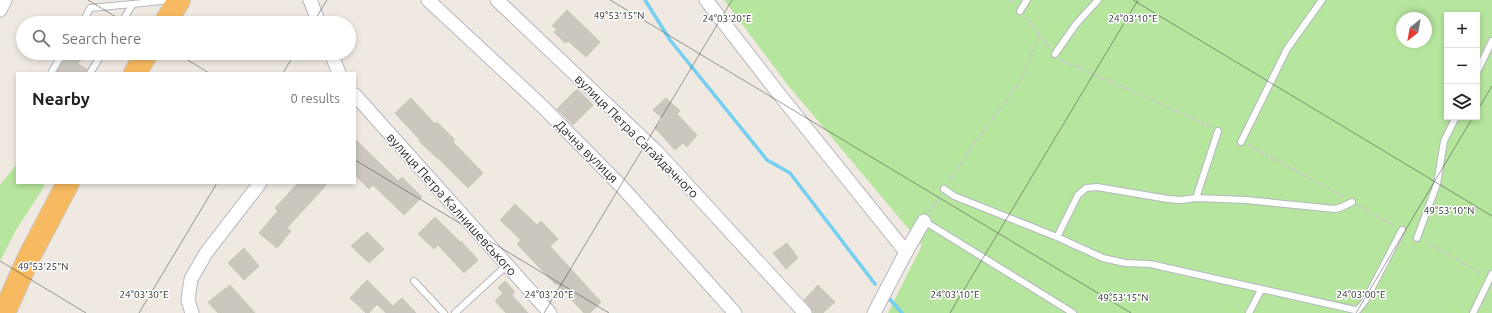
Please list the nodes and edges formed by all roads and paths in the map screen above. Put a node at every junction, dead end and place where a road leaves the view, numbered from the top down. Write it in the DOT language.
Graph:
graph roads {
  1 [pos="5,0"];
  2 [pos="170,0"];
  3 [pos="179,0"];
  4 [pos="310,0"];
  5 [pos="428,0"];
  6 [pos="497,0"];
  7 [pos="706,0"];
  8 [pos="1027,0"];
  9 [pos="1098,0"];
  10 [pos="1322,0"];
  11 [pos="133,4"];
  12 [pos="0,10"];
  13 [pos="1020,12"];
  14 [pos="86,16"];
  15 [pos="125,16"];
  16 [pos="169,16"];
  17 [pos="317,16"];
  18 [pos="1040,35"];
  19 [pos="1492,41"];
  20 [pos="1054,54"];
  21 [pos="59,60"];
  22 [pos="98,60"];
  23 [pos="143,60"];
  24 [pos="334,60"];
  25 [pos="1480,66"];
  26 [pos="52,72"];
  27 [pos="91,72"];
  28 [pos="136,72"];
  29 [pos="339,72"];
  30 [pos="356,96"];
  31 [pos="1454,120"];
  32 [pos="1218,130"];
  33 [pos="1241,142"];
  34 [pos="67,184"];
  35 [pos="259,184"];
  36 [pos="944,189"];
  37 [pos="1196,198"];
  38 [pos="1352,202"];
  39 [pos="924,221"];
  40 [pos="1402,230"];
  41 [pos="1057,237"];
  42 [pos="1417,238"];
  43 [pos="906,252"];
  44 [pos="506,265"];
  45 [pos="1492,274"];
  46 [pos="414,281"];
  47 [pos="1261,290"];
  48 [pos="4,313"];
  49 [pos="192,313"];
  50 [pos="444,313"];
  51 [pos="455,313"];
  52 [pos="550,313"];
  53 [pos="735,313"];
  54 [pos="805,313"];
  55 [pos="874,313"];
  56 [pos="1073,313"];
  57 [pos="1248,313"];
  58 [pos="1472,313"];
  1 -- 12 [label="street"];
  2 -- 11 [label="lane"];
  3 -- 16 [label="highway"];
  4 -- 17 [label="street"];
  5 -- 53 [label="street, Дачна вулиця"];
  6 -- 54 [label="street, вулиця Петра Сагайдачного"];
  7 -- 43 [label="street"];
  8 -- 13 [label="lane"];
  9 -- 20 [label="lane"];
  10 -- 33 [label="lane"];
  11 -- 14 [label="lane"];
  11 -- 15 [label="lane"];
  18 -- 36 [label="path"];
  19 -- 25 [label="lane"];
  21 -- 26 [label="lane"];
  22 -- 27 [label="lane"];
  23 -- 28 [label="highway"];
  24 -- 29 [label="street"];
  30 -- 44 [label="street, вулиця Петра Калнишевського"];
  31 -- 42 [label="lane"];
  32 -- 37 [label="lane"];
  34 -- 48 [label="highway"];
  35 -- 49 [label="street"];
  36 -- 39 [label="path"];
  36 -- 41 [label="lane"];
  37 -- 38 [label="lane"];
  37 -- 41 [label="lane"];
  39 -- 43 [label="street"];
  39 -- 56 [label="lane"];
  40 -- 47 [label="lane"];
  41 -- 47 [label="lane"];
  43 -- 55 [label="street"];
  44 -- 51 [label="lane"];
  44 -- 52 [label="street, вулиця Петра Калнишевського"];
  45 -- 58 [label="lane"];
  46 -- 50 [label="lane"];
  47 -- 57 [label="lane"];
}
